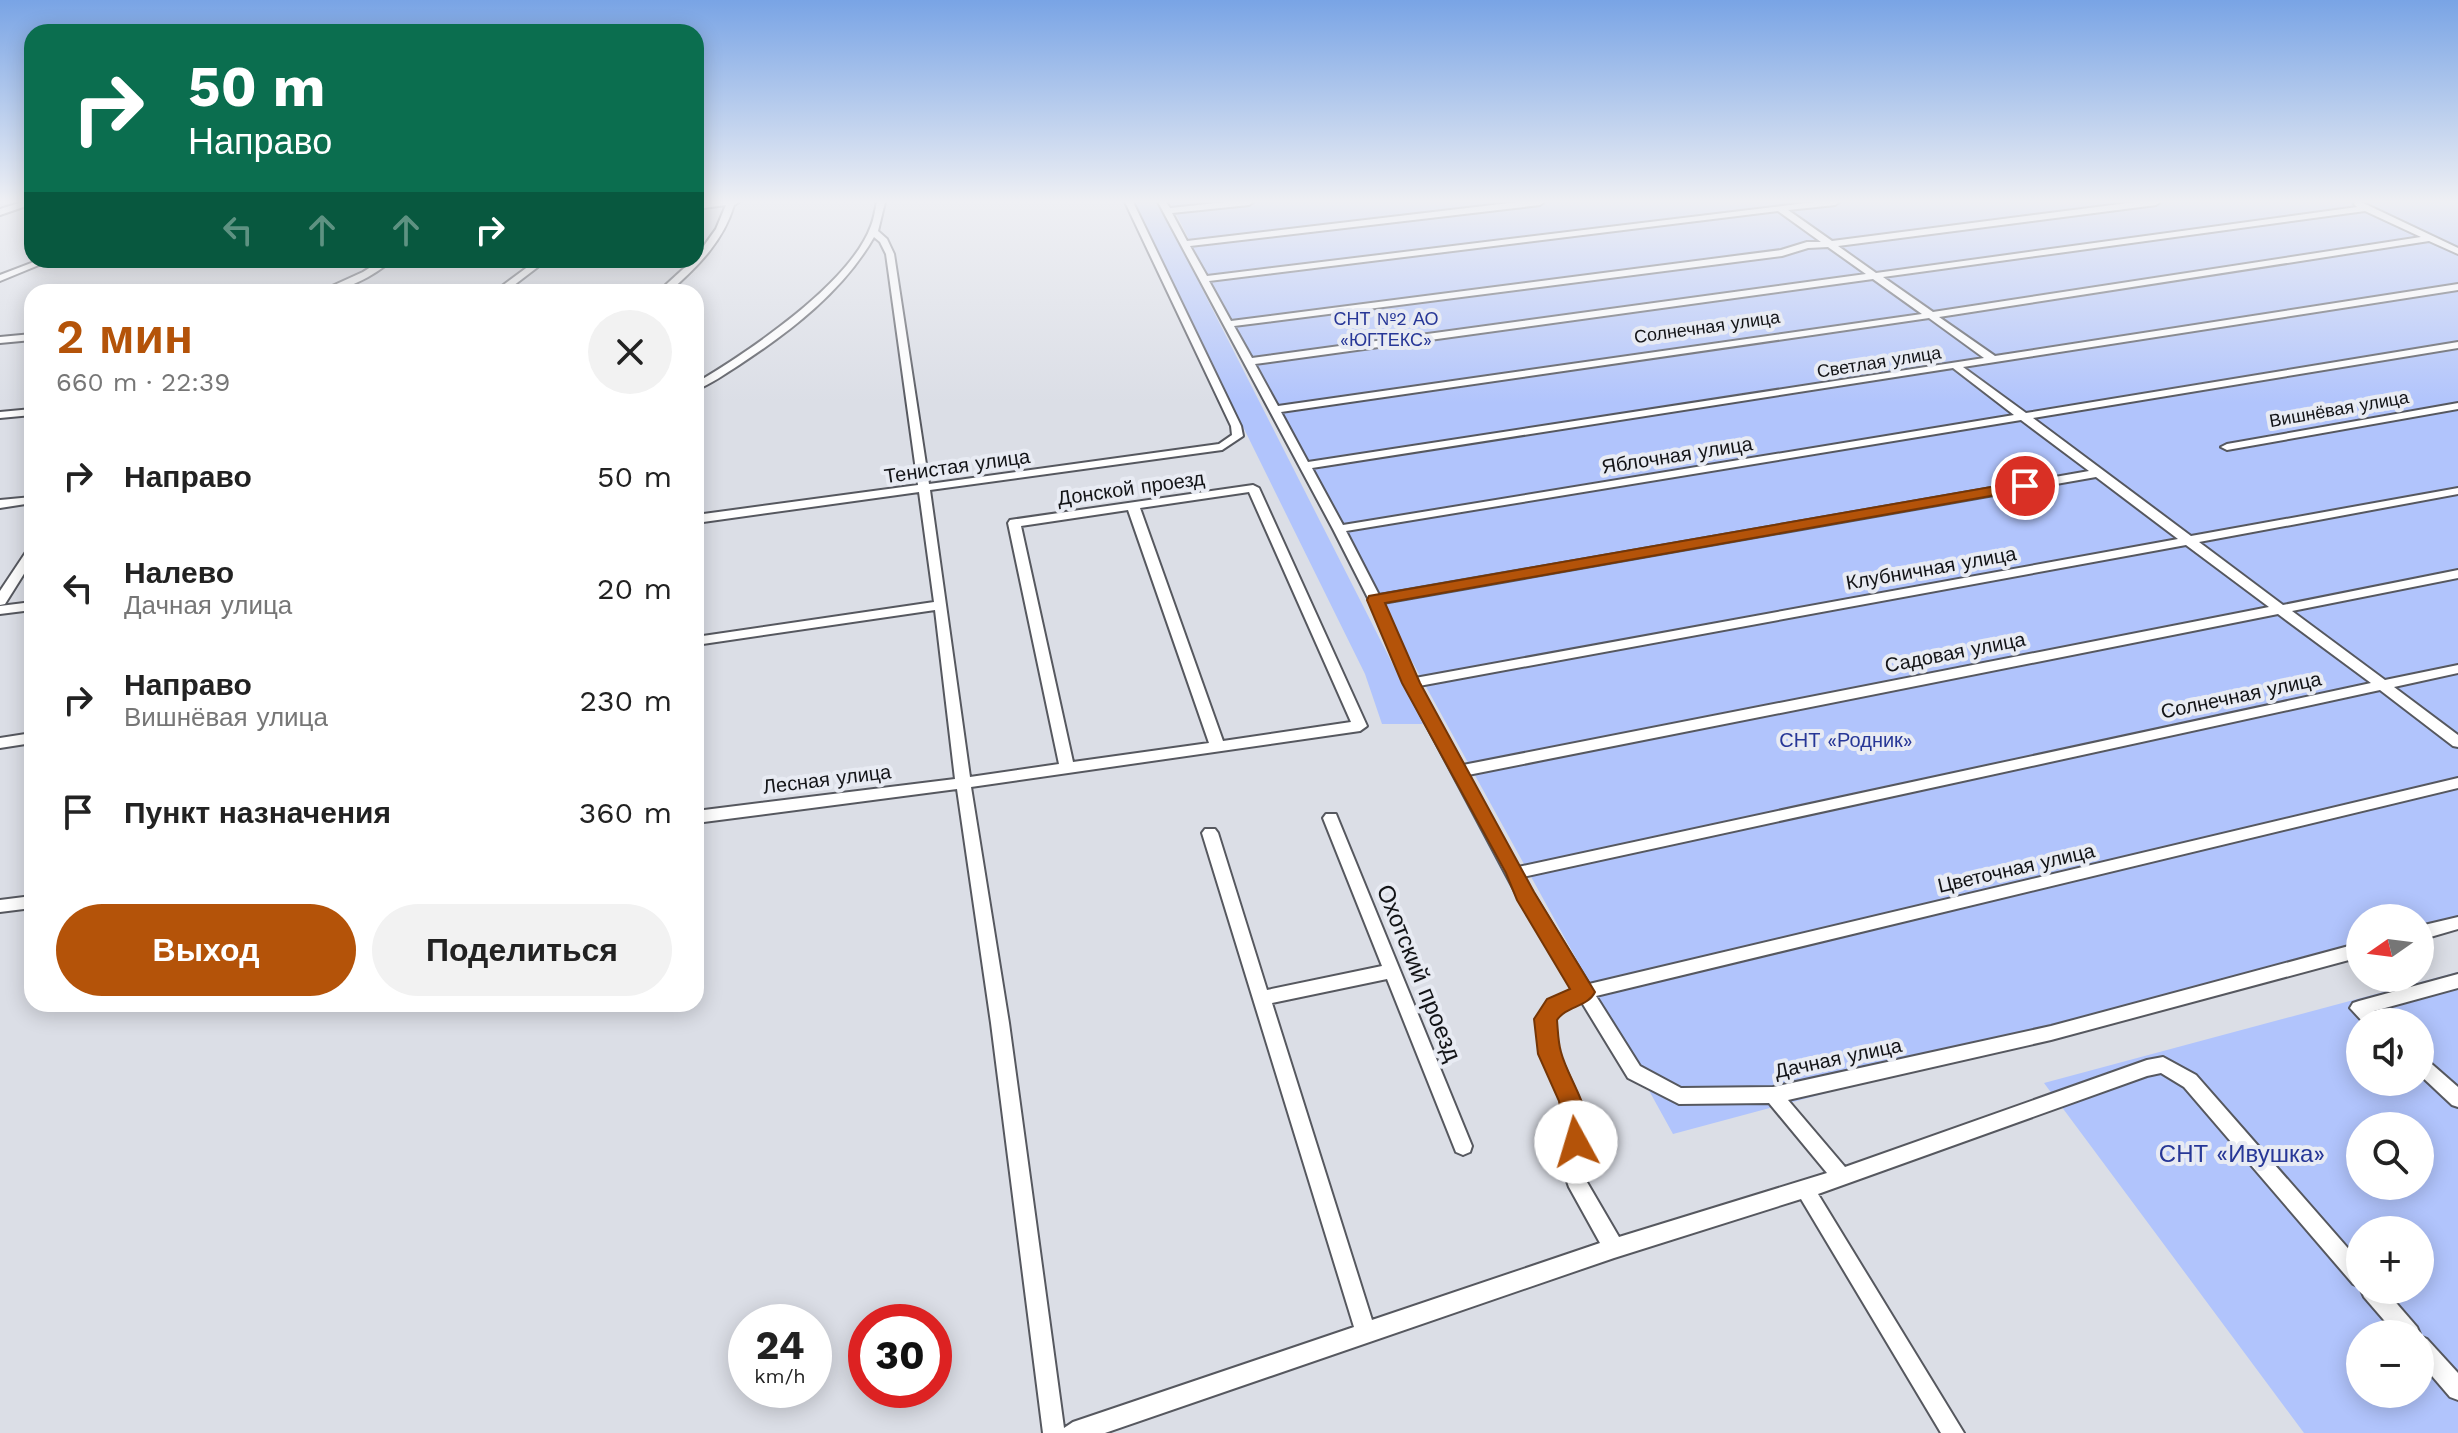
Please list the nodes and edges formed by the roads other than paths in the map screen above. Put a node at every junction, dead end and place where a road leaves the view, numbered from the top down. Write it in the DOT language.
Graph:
graph roads {
  1 [pos="24,269"];
  2 [pos="374,269"];
  3 [pos="531,269"];
  4 [pos="687,269"];
  5 [pos="845,269"];
  6 [pos="892,269"];
  7 [pos="1159,269"];
  8 [pos="1198,269"];
  9 [pos="1281,269"];
  10 [pos="1658,269"];
  11 [pos="1867,269"];
  12 [pos="1920,269"];
  13 [pos="2231,269"];
  14 [pos="1875,275"];
  15 [pos="0,278"];
  16 [pos="1203,279"];
  17 [pos="343,284"];
  18 [pos="510,284"];
  19 [pos="671,284"];
  20 [pos="2458,287"];
  21 [pos="1933,315"];
  22 [pos="1228,324"];
  23 [pos="24,338"];
  24 [pos="0,340"];
  25 [pos="2458,345"];
  26 [pos="1994,360"];
  27 [pos="1248,362"];
  28 [pos="1956,366"];
  29 [pos="704,382"];
  30 [pos="2458,406"];
  31 [pos="1273,410"];
  32 [pos="24,413"];
  33 [pos="0,415"];
  34 [pos="2020,416"];
  35 [pos="2227,447"];
  36 [pos="1304,466"];
  37 [pos="2097,473"];
  38 [pos="1253,488"];
  39 [pos="924,489"];
  40 [pos="2458,491"];
  41 [pos="24,501"];
  42 [pos="0,504"];
  43 [pos="1133,506"];
  44 [pos="704,518"];
  45 [pos="1339,529"];
  46 [pos="2189,542"];
  47 [pos="24,564"];
  48 [pos="2458,574"];
  49 [pos="1371,592"];
  50 [pos="0,601"];
  51 [pos="941,605"];
  52 [pos="24,607"];
  53 [pos="0,610"];
  54 [pos="2282,610"];
  55 [pos="704,640"];
  56 [pos="2458,669"];
  57 [pos="1411,683"];
  58 [pos="2384,685"];
  59 [pos="24,739"];
  60 [pos="2458,742"];
  61 [pos="0,743"];
  62 [pos="1217,744"];
  63 [pos="1067,766"];
  64 [pos="1460,771"];
  65 [pos="963,783"];
  66 [pos="2458,783"];
  67 [pos="704,816"];
  68 [pos="1331,818"];
  69 [pos="1210,833"];
  70 [pos="1516,873"];
  71 [pos="24,903"];
  72 [pos="0,906"];
  73 [pos="2458,923"];
  74 [pos="2434,929"];
  75 [pos="2346,954"];
  76 [pos="1391,971"];
  77 [pos="2458,981"];
  78 [pos="1584,992"];
  79 [pos="1261,998"];
  80 [pos="2359,1008"];
  81 [pos="2434,1077"];
  82 [pos="1773,1095"];
  83 [pos="2458,1099"];
  84 [pos="1463,1146"];
  85 [pos="1842,1177"];
  86 [pos="1805,1189"];
  87 [pos="1614,1248"];
  88 [pos="2346,1261"];
  89 [pos="2383,1304"];
  90 [pos="2398,1320"];
  91 [pos="1366,1333"];
  92 [pos="2434,1362"];
  93 [pos="2458,1389"];
  94 [pos="1054,1433"];
  95 [pos="1073,1433"];
  96 [pos="1953,1433"];
  1 -- 15 [label="street"];
  2 -- 17 [label="street"];
  3 -- 18 [label="street"];
  4 -- 19 [label="street"];
  5 -- 29 [label="street"];
  6 -- 39 [label="street"];
  7 -- 39 [label="street, Тенистая улица"];
  8 -- 16 [label="street, Дачная улица"];
  9 -- 16 [label="street"];
  10 -- 22 [label="street"];
  11 -- 14 [label="street"];
  12 -- 14 [label="street"];
  13 -- 21 [label="street, Солнечная улица"];
  14 -- 21 [label="street"];
  14 -- 27 [label="street"];
  16 -- 22 [label="street, Дачная улица"];
  20 -- 26 [label="street, Светлая улица"];
  21 -- 26 [label="street"];
  21 -- 31 [label="street, Солнечная улица"];
  22 -- 27 [label="street, Дачная улица"];
  23 -- 24 [label="street"];
  25 -- 34 [label="street, Яблочная улица"];
  26 -- 28 [label="street, Светлая улица"];
  27 -- 31 [label="street, Дачная улица"];
  28 -- 34 [label="street"];
  28 -- 36 [label="street, Светлая улица"];
  30 -- 35 [label="street, Вишнёвая улица"];
  31 -- 36 [label="street, Дачная улица"];
  32 -- 33 [label="street"];
  34 -- 37 [label="street"];
  34 -- 45 [label="street, Яблочная улица"];
  36 -- 45 [label="street, Дачная улица"];
  37 -- 46 [label="street"];
  37 -- 49 [label="street"];
  38 -- 43 [label="street, Донской проезд"];
  38 -- 62 [label="street, Лесная улица"];
  39 -- 44 [label="street, Тенистая улица"];
  39 -- 51 [label="street"];
  40 -- 46 [label="street, Клубничная улица"];
  41 -- 42 [label="street"];
  43 -- 62 [label="street"];
  43 -- 63 [label="street, Донской проезд"];
  45 -- 49 [label="street, Дачная улица"];
  46 -- 54 [label="street"];
  46 -- 57 [label="street, Клубничная улица"];
  47 -- 50 [label="street"];
  48 -- 54 [label="street, Садовая улица"];
  49 -- 57 [label="street, Дачная улица"];
  51 -- 55 [label="street"];
  51 -- 65 [label="street"];
  52 -- 53 [label="street"];
  54 -- 58 [label="street"];
  54 -- 64 [label="street, Садовая улица"];
  56 -- 58 [label="street, Солнечная улица"];
  57 -- 64 [label="street, Дачная улица"];
  58 -- 60 [label="street"];
  58 -- 70 [label="street, Солнечная улица"];
  59 -- 61 [label="street"];
  62 -- 63 [label="street, Лесная улица"];
  63 -- 65 [label="street, Лесная улица"];
  64 -- 70 [label="street, Дачная улица"];
  65 -- 67 [label="street, Лесная улица"];
  65 -- 94 [label="street"];
  66 -- 78 [label="street, Цветочная улица"];
  68 -- 76 [label="street, Охотский проезд"];
  69 -- 79 [label="street"];
  70 -- 78 [label="street, Дачная улица"];
  71 -- 72 [label="street"];
  73 -- 74 [label="street"];
  75 -- 82 [label="street, Дачная улица"];
  76 -- 79 [label="street"];
  76 -- 84 [label="street, Охотский проезд"];
  77 -- 80 [label="street"];
  78 -- 82 [label="street, Дачная улица"];
  78 -- 87 [label="street, Цветочная улица"];
  79 -- 91 [label="street"];
  81 -- 83 [label="street"];
  82 -- 85 [label="street"];
  85 -- 86 [label="street"];
  85 -- 88 [label="street"];
  86 -- 87 [label="street"];
  86 -- 96 [label="street"];
  87 -- 91 [label="street"];
  89 -- 90 [label="street"];
  91 -- 95 [label="street"];
  92 -- 93 [label="street"];
}
